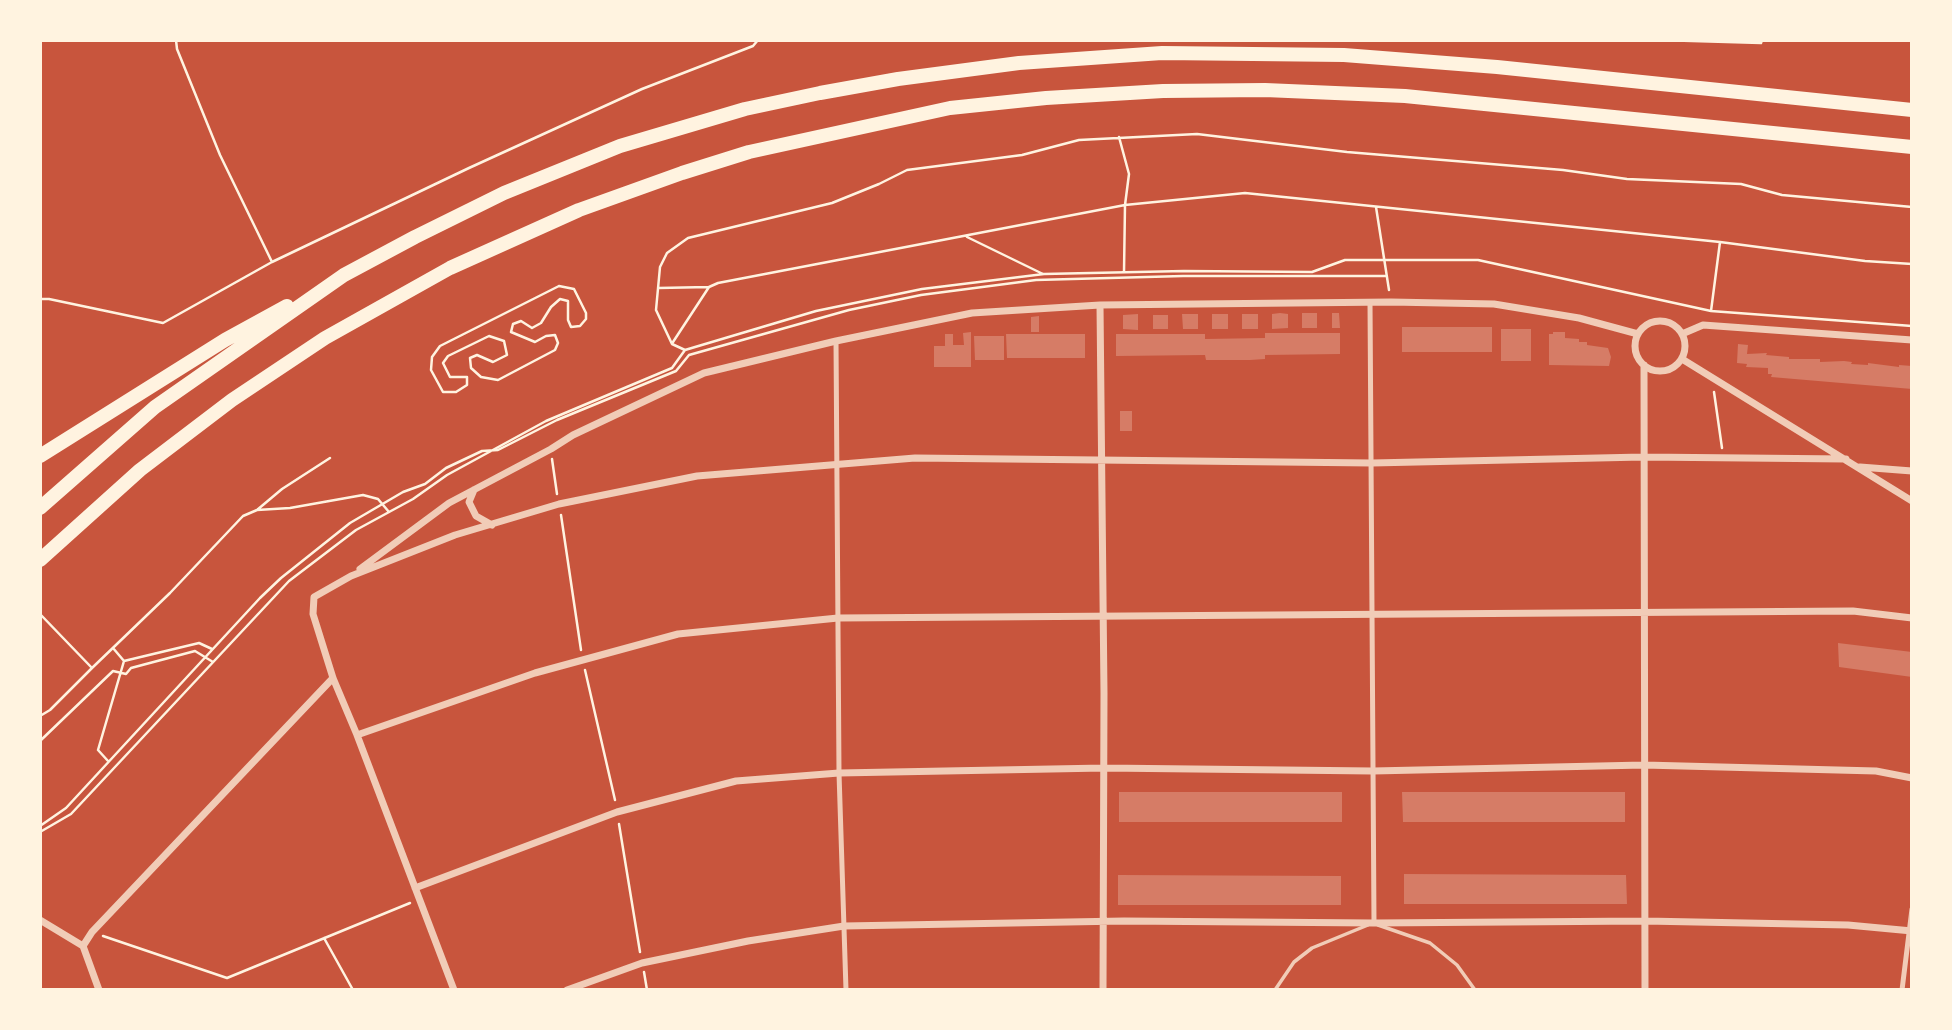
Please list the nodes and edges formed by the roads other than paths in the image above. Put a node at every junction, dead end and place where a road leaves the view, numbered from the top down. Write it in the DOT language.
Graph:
graph roads {
  1 [pos="1912,110"];
  2 [pos="1912,147"];
  3 [pos="344,275"];
  4 [pos="1370,302"];
  5 [pos="1100,305"];
  6 [pos="1638,334"];
  7 [pos="1682,334"];
  8 [pos="1912,340"];
  9 [pos="836,341"];
  10 [pos="1682,359"];
  11 [pos="1644,365"];
  12 [pos="40,456"];
  13 [pos="1643,457"];
  14 [pos="1846,459"];
  15 [pos="1102,461"];
  16 [pos="837,463"];
  17 [pos="1372,463"];
  18 [pos="1859,467"];
  19 [pos="1912,471"];
  20 [pos="475,489"];
  21 [pos="1912,501"];
  22 [pos="40,508"];
  23 [pos="492,525"];
  24 [pos="40,560"];
  25 [pos="351,576"];
  26 [pos="1643,612"];
  27 [pos="1372,614"];
  28 [pos="1103,615"];
  29 [pos="838,618"];
  30 [pos="1912,618"];
  31 [pos="333,678"];
  32 [pos="357,735"];
  33 [pos="1644,765"];
  34 [pos="1104,768"];
  35 [pos="1373,771"];
  36 [pos="839,773"];
  37 [pos="1912,778"];
  38 [pos="415,888"];
  39 [pos="1912,909"];
  40 [pos="40,920"];
  41 [pos="1645,921"];
  42 [pos="1104,922"];
  43 [pos="1374,923"];
  44 [pos="844,926"];
  45 [pos="1910,931"];
  46 [pos="83,946"];
  47 [pos="99,990"];
  48 [pos="454,990"];
  49 [pos="567,990"];
  50 [pos="846,990"];
  51 [pos="1103,990"];
  52 [pos="1275,990"];
  53 [pos="1475,990"];
  54 [pos="1645,990"];
  55 [pos="1902,990"];
  1 -- 3 [label="highway"];
  2 -- 24 [label="highway"];
  3 -- 12 [label="highway"];
  3 -- 22 [label="highway"];
  4 -- 5 [label="street"];
  4 -- 6 [label="street"];
  4 -- 17 [label="street"];
  5 -- 9 [label="street"];
  5 -- 15 [label="street"];
  6 -- 7 [label="street"];
  6 -- 11 [label="street"];
  7 -- 8 [label="street"];
  7 -- 10 [label="street"];
  9 -- 16 [label="street"];
  9 -- 20 [label="street"];
  10 -- 11 [label="street"];
  10 -- 14 [label="street"];
  11 -- 13 [label="street"];
  13 -- 14 [label="street"];
  13 -- 17 [label="street"];
  13 -- 26 [label="street"];
  14 -- 18 [label="street"];
  15 -- 16 [label="street"];
  15 -- 17 [label="street"];
  15 -- 28 [label="street"];
  16 -- 23 [label="street"];
  16 -- 29 [label="street"];
  17 -- 27 [label="street"];
  18 -- 19 [label="street"];
  18 -- 21 [label="street"];
  20 -- 23 [label="street"];
  20 -- 25 [label="street"];
  23 -- 25 [label="street"];
  25 -- 31 [label="street"];
  26 -- 27 [label="street"];
  26 -- 30 [label="street"];
  26 -- 33 [label="street"];
  27 -- 28 [label="street"];
  27 -- 35 [label="street"];
  28 -- 29 [label="street"];
  28 -- 34 [label="street"];
  29 -- 32 [label="street"];
  29 -- 36 [label="street"];
  31 -- 32 [label="street"];
  31 -- 46 [label="street"];
  32 -- 38 [label="street"];
  33 -- 35 [label="street"];
  33 -- 37 [label="street"];
  33 -- 41 [label="street"];
  34 -- 35 [label="street"];
  34 -- 36 [label="street"];
  34 -- 42 [label="street"];
  35 -- 43 [label="street"];
  36 -- 38 [label="street"];
  36 -- 44 [label="street"];
  38 -- 48 [label="street"];
  39 -- 45 [label="street"];
  40 -- 46 [label="street"];
  41 -- 43 [label="street"];
  41 -- 45 [label="street"];
  41 -- 54 [label="street"];
  42 -- 43 [label="street"];
  42 -- 44 [label="street"];
  42 -- 51 [label="street"];
  43 -- 52 [label="lane"];
  43 -- 53 [label="lane"];
  44 -- 49 [label="street"];
  44 -- 50 [label="street"];
  45 -- 55 [label="street"];
  46 -- 47 [label="street"];
}
